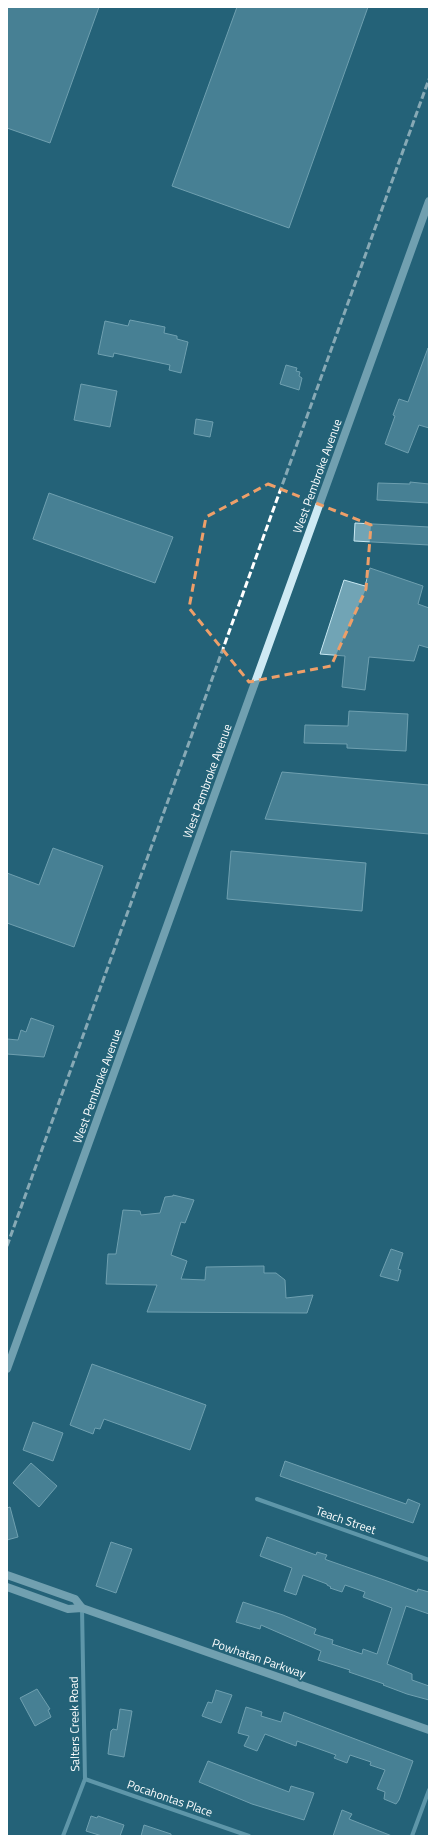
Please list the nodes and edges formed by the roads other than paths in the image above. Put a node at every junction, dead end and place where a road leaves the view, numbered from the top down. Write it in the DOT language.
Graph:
graph roads {
  1 [pos="429,201"];
  2 [pos="427,213"];
  3 [pos="7,1369"];
  4 [pos="257,1499"];
  5 [pos="429,1560"];
  6 [pos="7,1575"];
  7 [pos="7,1587"];
  8 [pos="82,1608"];
  9 [pos="429,1730"];
  10 [pos="85,1779"];
  11 [pos="429,1790"];
  12 [pos="63,1836"];
  13 [pos="249,1836"];
  14 [pos="412,1836"];
  1 -- 2 [label="main road, West Pembroke Avenue"];
  2 -- 3 [label="main road, West Pembroke Avenue"];
  4 -- 5 [label="street, Teach Street"];
  6 -- 8 [label="main road, Powhatan Parkway"];
  7 -- 8 [label="main road, Powhatan Parkway"];
  8 -- 9 [label="main road, Powhatan Parkway"];
  8 -- 10 [label="street, Salters Creek Road"];
  10 -- 12 [label="street, Salters Creek Road"];
  10 -- 13 [label="street, Pocahontas Place"];
  11 -- 14 [label="street"];
}
